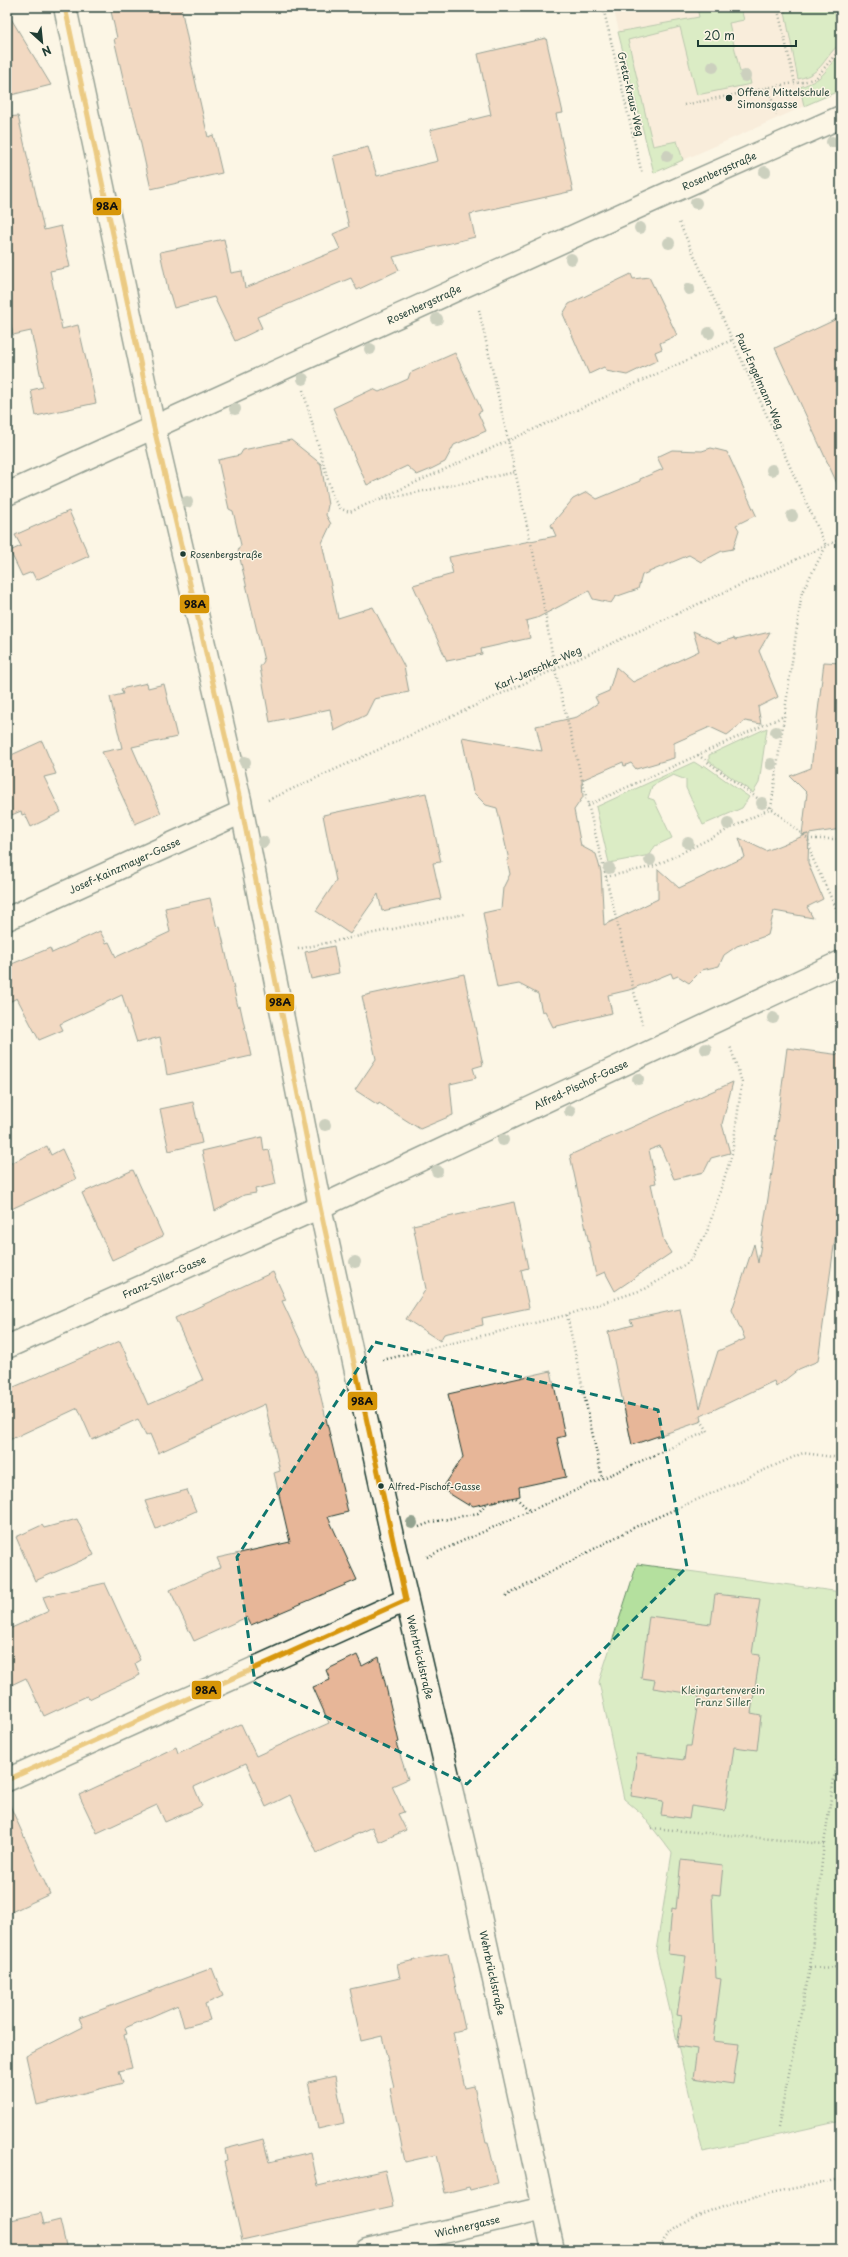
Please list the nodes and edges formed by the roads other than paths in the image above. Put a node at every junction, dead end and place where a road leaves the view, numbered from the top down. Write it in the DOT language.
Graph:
graph roads {
  1 [pos="65,7"];
  2 [pos="841,117"];
  3 [pos="154,428"];
  4 [pos="7,494"];
  5 [pos="242,812"];
  6 [pos="7,919"];
  7 [pos="841,962"];
  8 [pos="320,1207"];
  9 [pos="7,1348"];
  10 [pos="406,1600"];
  11 [pos="7,1780"];
  12 [pos="544,2208"];
  13 [pos="367,2250"];
  14 [pos="553,2250"];
  1 -- 3 [label="street, Wehrbrücklstraße"];
  2 -- 3 [label="street, Rosenbergstraße"];
  3 -- 4 [label="street, Rosenbergstraße"];
  3 -- 5 [label="street, Wehrbrücklstraße"];
  5 -- 6 [label="street, Josef-Kainzmayer-Gasse"];
  5 -- 8 [label="street, Wehrbrücklstraße"];
  7 -- 8 [label="street, Alfred-Pischof-Gasse"];
  8 -- 9 [label="street, Franz-Siller-Gasse"];
  8 -- 10 [label="street, Wehrbrücklstraße"];
  10 -- 11 [label="street"];
  10 -- 12 [label="street, Wehrbrücklstraße"];
  12 -- 13 [label="street, Wichnergasse"];
  12 -- 14 [label="street, Wehrbrücklstraße"];
}
